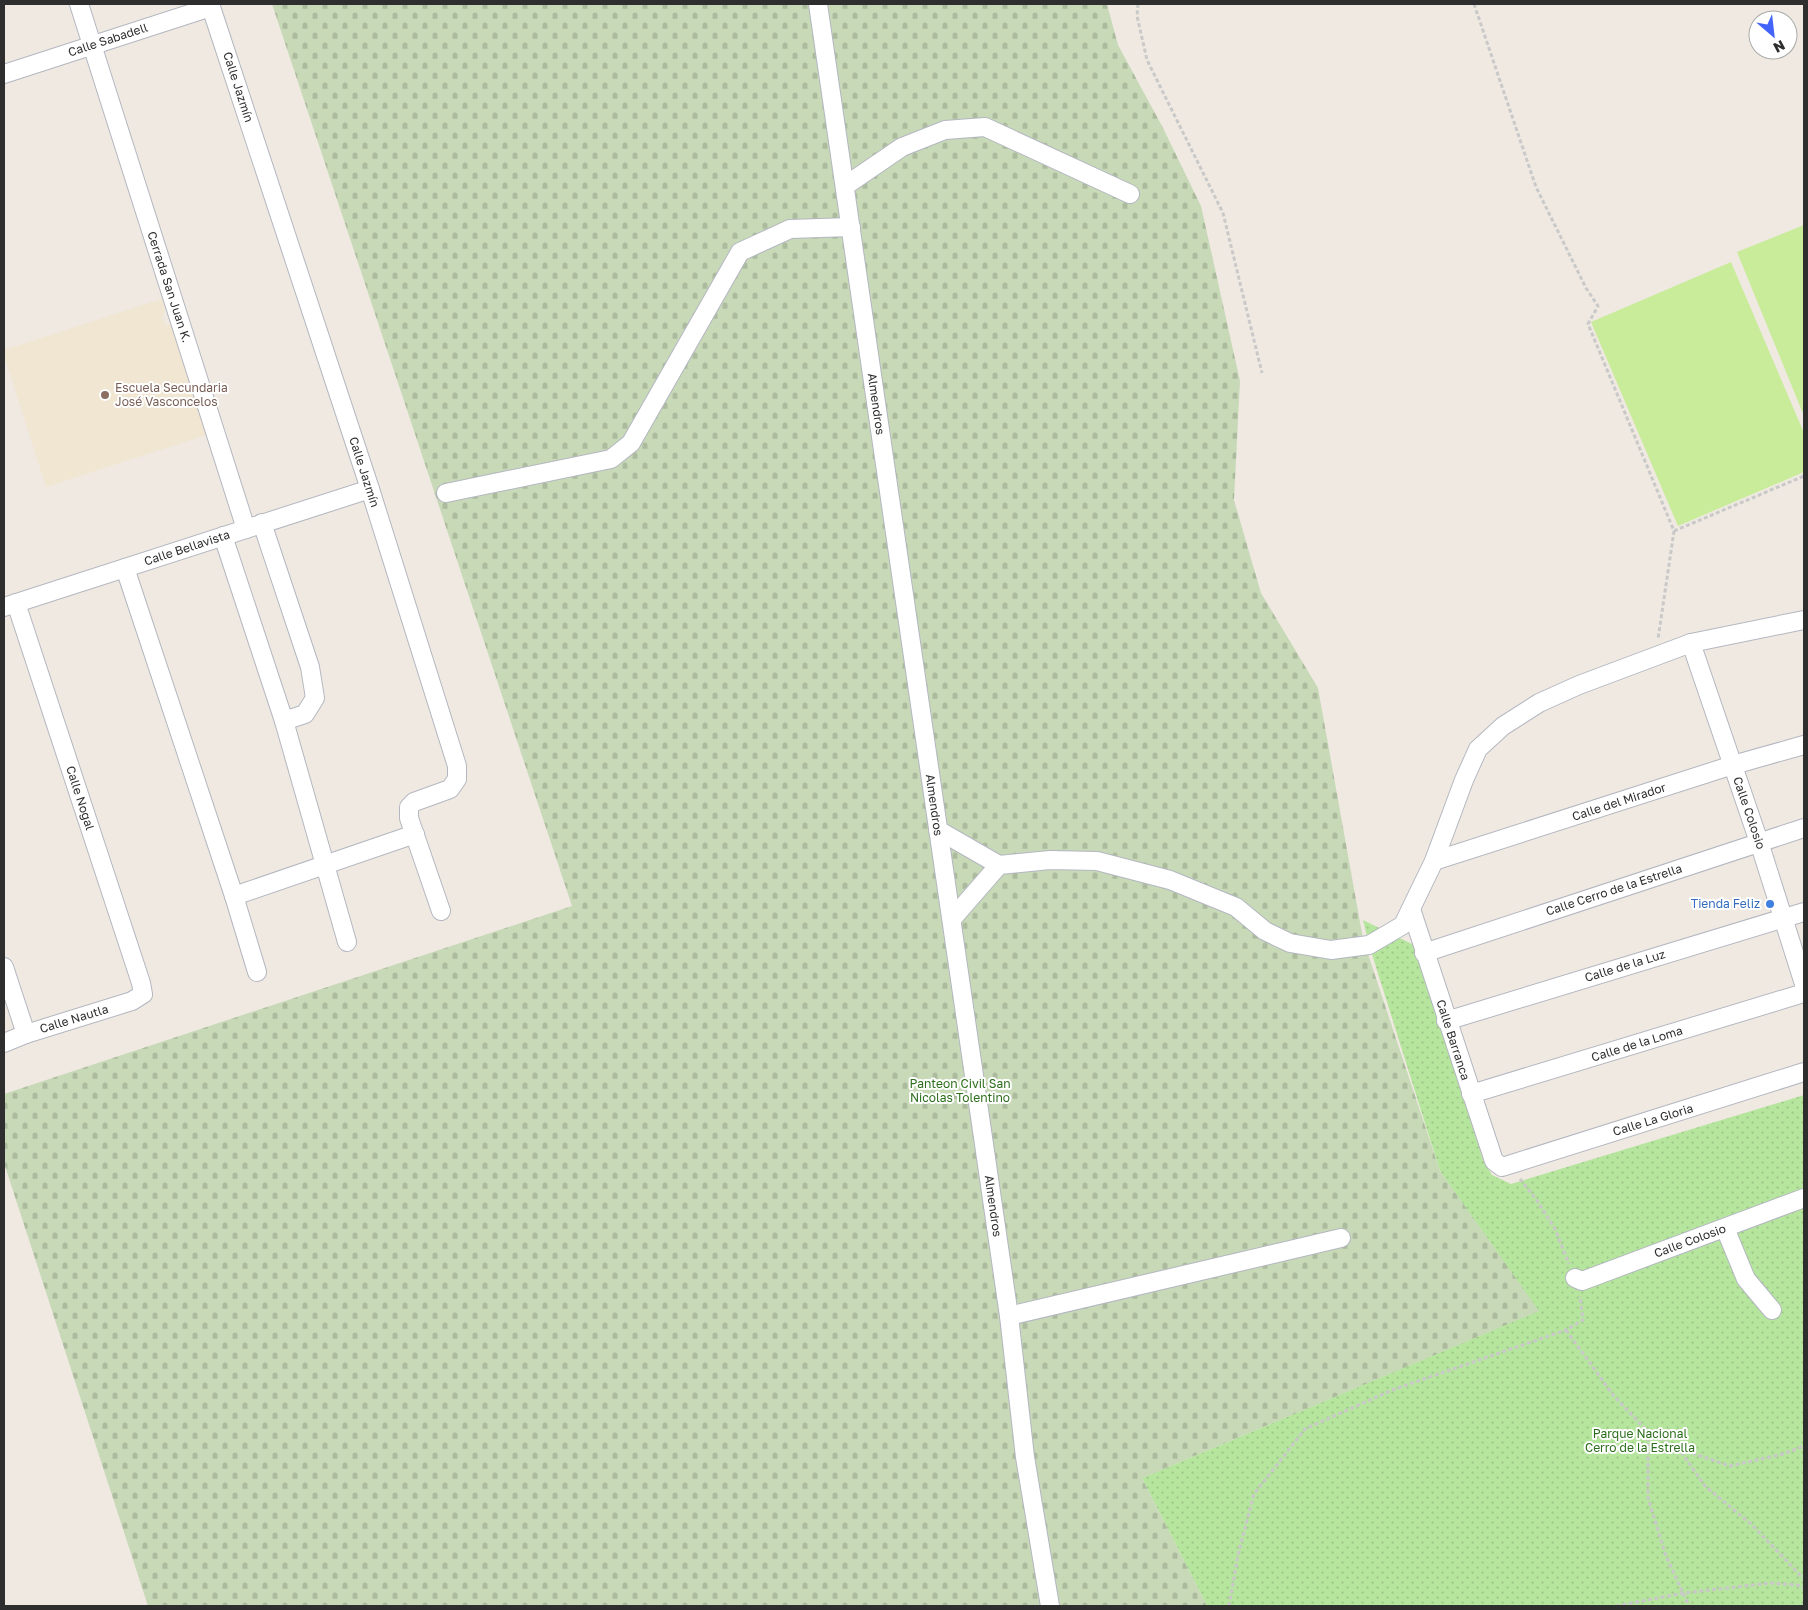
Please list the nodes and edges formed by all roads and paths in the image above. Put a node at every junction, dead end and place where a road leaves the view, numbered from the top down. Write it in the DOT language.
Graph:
graph roads {
  1 [pos="79,4"];
  2 [pos="818,4"];
  3 [pos="1138,4"];
  4 [pos="1474,4"];
  5 [pos="211,5"];
  6 [pos="92,45"];
  7 [pos="4,74"];
  8 [pos="846,186"];
  9 [pos="1130,194"];
  10 [pos="851,227"];
  11 [pos="1262,373"];
  12 [pos="1804,476"];
  13 [pos="370,489"];
  14 [pos="446,493"];
  15 [pos="254,526"];
  16 [pos="1674,531"];
  17 [pos="223,536"];
  18 [pos="125,568"];
  19 [pos="10,605"];
  20 [pos="1804,620"];
  21 [pos="1691,643"];
  22 [pos="1656,656"];
  23 [pos="284,721"];
  24 [pos="1804,745"];
  25 [pos="1732,765"];
  26 [pos="1804,828"];
  27 [pos="938,830"];
  28 [pos="415,834"];
  29 [pos="1759,842"];
  30 [pos="1434,861"];
  31 [pos="325,865"];
  32 [pos="999,865"];
  33 [pos="234,896"];
  34 [pos="1411,909"];
  35 [pos="441,911"];
  36 [pos="1804,912"];
  37 [pos="1784,918"];
  38 [pos="952,919"];
  39 [pos="347,942"];
  40 [pos="1424,953"];
  41 [pos="4,967"];
  42 [pos="257,972"];
  43 [pos="1804,984"];
  44 [pos="1804,993"];
  45 [pos="143,994"];
  46 [pos="1446,1021"];
  47 [pos="26,1034"];
  48 [pos="4,1042"];
  49 [pos="1804,1072"];
  50 [pos="1471,1094"];
  51 [pos="1503,1167"];
  52 [pos="1804,1198"];
  53 [pos="1725,1228"];
  54 [pos="1340,1238"];
  55 [pos="1575,1278"];
  56 [pos="1772,1310"];
  57 [pos="1009,1316"];
  58 [pos="1566,1330"];
  59 [pos="1648,1432"];
  60 [pos="1804,1446"];
  61 [pos="1679,1449"];
  62 [pos="1804,1579"];
  63 [pos="1804,1588"];
  64 [pos="1684,1593"];
  65 [pos="1050,1606"];
  66 [pos="1229,1606"];
  67 [pos="1616,1606"];
  68 [pos="1689,1606"];
  1 -- 6 [label="street, Cerrada San Juan K."];
  2 -- 8 [label="street, Almendros"];
  3 -- 11 [label="path"];
  4 -- 16 [label="path"];
  5 -- 6 [label="street, Calle Sabadell"];
  5 -- 13 [label="street, Calle Jazmín"];
  6 -- 7 [label="street, Calle Sabadell"];
  6 -- 15 [label="street, Cerrada San Juan K."];
  8 -- 9 [label="street"];
  8 -- 10 [label="street, Almendros"];
  10 -- 14 [label="street"];
  10 -- 27 [label="street, Almendros"];
  12 -- 16 [label="path"];
  13 -- 15 [label="street, Calle Bellavista"];
  13 -- 28 [label="street, Calle Jazmín"];
  15 -- 17 [label="street, Calle Bellavista"];
  15 -- 23 [label="street, Cerrada San Juan K."];
  16 -- 22 [label="path"];
  17 -- 18 [label="street, Calle Bellavista"];
  17 -- 23 [label="street"];
  18 -- 19 [label="street, Calle Bellavista"];
  18 -- 33 [label="street"];
  19 -- 45 [label="street, Calle Nogal"];
  20 -- 21 [label="street"];
  21 -- 22 [label="street"];
  21 -- 25 [label="street, Calle Colosio"];
  22 -- 30 [label="street"];
  23 -- 31 [label="street"];
  24 -- 25 [label="street, Calle del Mirador"];
  25 -- 29 [label="street, Calle Colosio"];
  25 -- 30 [label="street, Calle del Mirador"];
  26 -- 29 [label="street, Calle Cerro de la Estrella"];
  27 -- 32 [label="street"];
  27 -- 38 [label="street, Almendros"];
  28 -- 31 [label="street"];
  28 -- 35 [label="street, Calle Jazmín"];
  29 -- 37 [label="street, Calle Colosio"];
  29 -- 40 [label="street, Calle Cerro de la Estrella"];
  30 -- 34 [label="street"];
  31 -- 33 [label="street"];
  31 -- 39 [label="street"];
  32 -- 34 [label="street"];
  32 -- 38 [label="street"];
  33 -- 42 [label="street"];
  34 -- 40 [label="street, Calle Barranca"];
  36 -- 37 [label="street, Calle de la Luz"];
  37 -- 43 [label="street, Calle Colosio"];
  37 -- 46 [label="street, Calle de la Luz"];
  38 -- 57 [label="street, Almendros"];
  40 -- 46 [label="street, Calle Barranca"];
  41 -- 47 [label="street"];
  44 -- 50 [label="street, Calle de la Loma"];
  45 -- 47 [label="street, Calle Nautla"];
  46 -- 50 [label="street, Calle Barranca"];
  47 -- 48 [label="street, Calle Nautla"];
  49 -- 51 [label="street, Calle La Gloria"];
  50 -- 51 [label="street, Calle Barranca"];
  51 -- 55 [label="path"];
  52 -- 53 [label="street, Calle Colosio"];
  53 -- 55 [label="street, Calle Colosio"];
  53 -- 56 [label="street"];
  54 -- 57 [label="street"];
  55 -- 58 [label="path"];
  57 -- 65 [label="street, Almendros"];
  58 -- 59 [label="path"];
  58 -- 66 [label="path"];
  59 -- 61 [label="path"];
  59 -- 64 [label="path"];
  60 -- 61 [label="path"];
  61 -- 62 [label="path"];
  63 -- 64 [label="path"];
  64 -- 67 [label="path"];
  64 -- 68 [label="path"];
}
